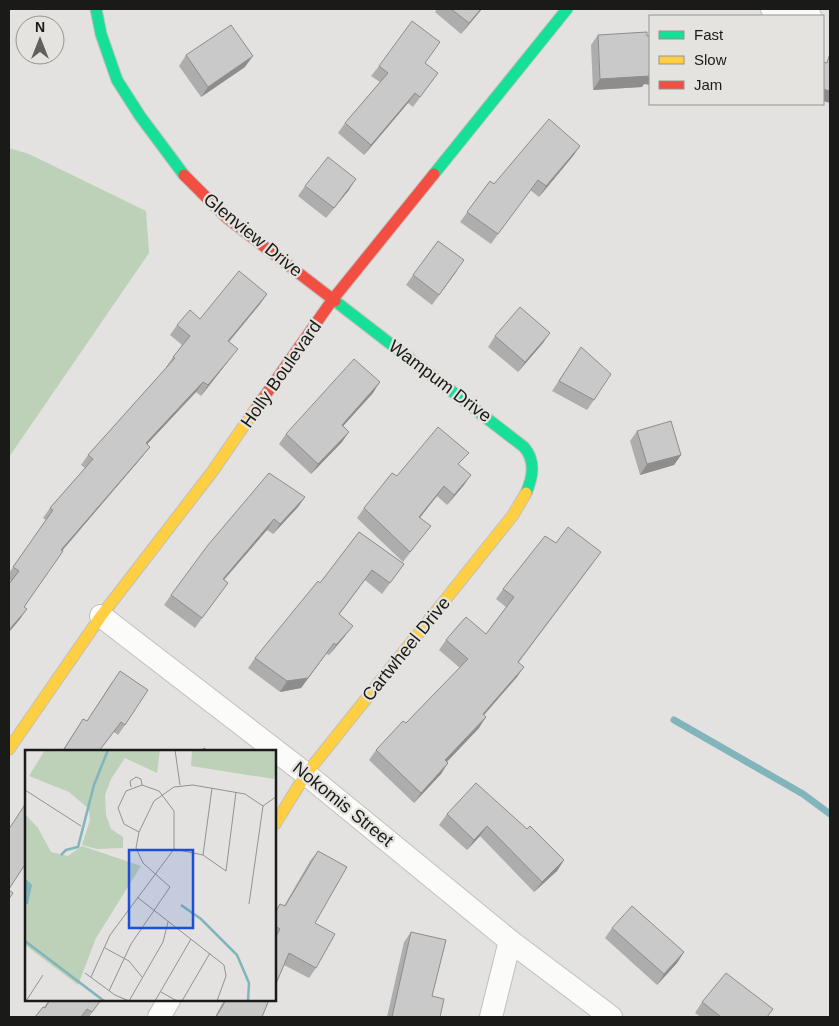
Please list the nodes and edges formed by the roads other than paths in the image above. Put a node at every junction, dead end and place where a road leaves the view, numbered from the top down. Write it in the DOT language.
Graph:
graph roads {
  1 [pos="96,9"];
  2 [pos="567,9"];
  3 [pos="772,9"];
  4 [pos="805,15"];
  5 [pos="334,299"];
  6 [pos="533,474"];
  7 [pos="101,616"];
  8 [pos="9,749"];
  9 [pos="275,750"];
  10 [pos="276,751"];
  11 [pos="306,774"];
  12 [pos="276,822"];
  13 [pos="510,941"];
  14 [pos="168,1001"];
  15 [pos="159,1017"];
  16 [pos="491,1017"];
  17 [pos="611,1017"];
  1 -- 5 [label="street, Glenview Drive"];
  2 -- 5 [label="street, Holly Boulevard"];
  3 -- 4 [label="street"];
  5 -- 6 [label="street, Wampum Drive"];
  5 -- 7 [label="street, Holly Boulevard"];
  6 -- 11 [label="street, Cartwheel Drive"];
  7 -- 8 [label="street, Holly Boulevard"];
  7 -- 9 [label="street, Nokomis Street"];
  10 -- 11 [label="street, Nokomis Street"];
  11 -- 12 [label="street, Cartwheel Drive"];
  11 -- 13 [label="street, Nokomis Street"];
  13 -- 16 [label="street"];
  13 -- 17 [label="street, Nokomis Street"];
  14 -- 15 [label="street"];
}
